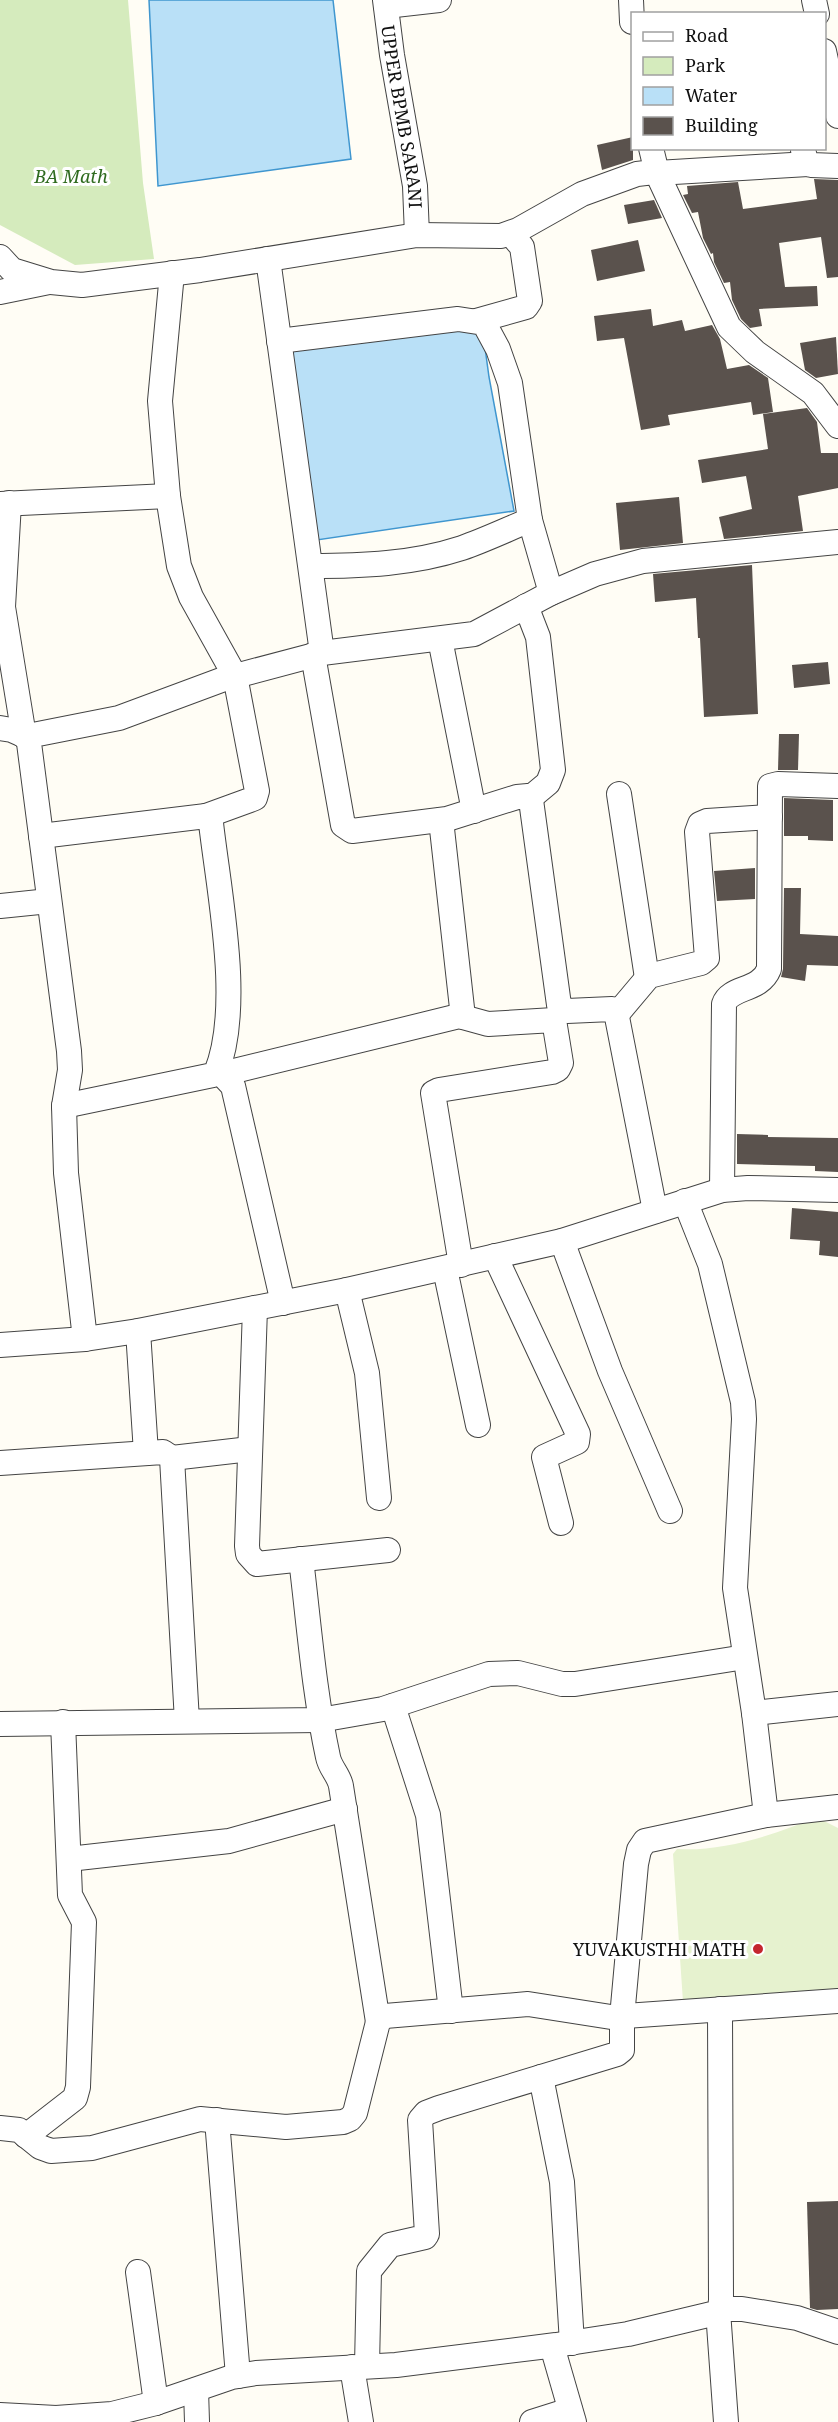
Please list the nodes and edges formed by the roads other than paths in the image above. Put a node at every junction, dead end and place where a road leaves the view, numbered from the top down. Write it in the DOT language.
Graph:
graph roads {
  1 [pos="439,0"];
  2 [pos="385,3"];
  3 [pos="826,56"];
  4 [pos="838,116"];
  5 [pos="651,150"];
  6 [pos="806,156"];
  7 [pos="838,166"];
  8 [pos="657,173"];
  9 [pos="511,234"];
  10 [pos="417,235"];
  11 [pos="0,257"];
  12 [pos="268,259"];
  13 [pos="172,273"];
  14 [pos="51,282"];
  15 [pos="0,292"];
  16 [pos="476,321"];
  17 [pos="279,341"];
  18 [pos="838,426"];
  19 [pos="168,496"];
  20 [pos="4,504"];
  21 [pos="530,520"];
  22 [pos="838,542"];
  23 [pos="311,566"];
  24 [pos="551,592"];
  25 [pos="526,606"];
  26 [pos="440,639"];
  27 [pos="318,654"];
  28 [pos="235,676"];
  29 [pos="0,728"];
  30 [pos="27,737"];
  31 [pos="838,786"];
  32 [pos="619,794"];
  33 [pos="530,798"];
  34 [pos="474,811"];
  35 [pos="206,816"];
  36 [pos="770,817"];
  37 [pos="441,820"];
  38 [pos="41,836"];
  39 [pos="49,901"];
  40 [pos="0,906"];
  41 [pos="647,978"];
  42 [pos="617,1014"];
  43 [pos="463,1017"];
  44 [pos="220,1072"];
  45 [pos="64,1106"];
  46 [pos="722,1190"];
  47 [pos="838,1190"];
  48 [pos="685,1201"];
  49 [pos="655,1211"];
  50 [pos="562,1241"];
  51 [pos="495,1256"];
  52 [pos="453,1267"];
  53 [pos="347,1290"];
  54 [pos="283,1303"];
  55 [pos="255,1308"];
  56 [pos="138,1331"];
  57 [pos="85,1339"];
  58 [pos="0,1345"];
  59 [pos="478,1425"];
  60 [pos="250,1449"];
  61 [pos="146,1453"];
  62 [pos="172,1458"];
  63 [pos="0,1463"];
  64 [pos="379,1498"];
  65 [pos="670,1511"];
  66 [pos="561,1523"];
  67 [pos="388,1550"];
  68 [pos="301,1559"];
  69 [pos="744,1657"];
  70 [pos="838,1704"];
  71 [pos="393,1706"];
  72 [pos="754,1713"];
  73 [pos="320,1720"];
  74 [pos="187,1721"];
  75 [pos="63,1722"];
  76 [pos="0,1724"];
  77 [pos="838,1807"];
  78 [pos="345,1809"];
  79 [pos="766,1815"];
  80 [pos="69,1859"];
  81 [pos="838,2001"];
  82 [pos="720,2009"];
  83 [pos="452,2011"];
  84 [pos="622,2016"];
  85 [pos="378,2022"];
  86 [pos="541,2077"];
  87 [pos="217,2120"];
  88 [pos="0,2128"];
  89 [pos="26,2136"];
  90 [pos="138,2272"];
  91 [pos="719,2310"];
  92 [pos="838,2332"];
  93 [pos="562,2344"];
  94 [pos="359,2366"];
  95 [pos="238,2376"];
  96 [pos="196,2390"];
  97 [pos="156,2403"];
  98 [pos="0,2415"];
  99 [pos="572,2416"];
  100 [pos="197,2422"];
  101 [pos="361,2422"];
  102 [pos="532,2422"];
  103 [pos="726,2422"];
  1 -- 2 [label="street"];
  2 -- 10 [label="street, UPPER BPMB SARANI"];
  3 -- 4 [label="street"];
  5 -- 8 [label="street"];
  6 -- 7 [label="street"];
  6 -- 8 [label="street"];
  8 -- 9 [label="street"];
  8 -- 18 [label="street"];
  9 -- 10 [label="street"];
  9 -- 16 [label="street"];
  10 -- 12 [label="street"];
  11 -- 14 [label="street"];
  12 -- 13 [label="street"];
  12 -- 17 [label="street"];
  13 -- 14 [label="street"];
  13 -- 19 [label="street"];
  14 -- 15 [label="street"];
  16 -- 17 [label="street"];
  16 -- 21 [label="street"];
  17 -- 23 [label="street"];
  19 -- 20 [label="street"];
  19 -- 28 [label="street"];
  20 -- 30 [label="street"];
  21 -- 23 [label="street"];
  21 -- 24 [label="street"];
  22 -- 24 [label="street"];
  23 -- 27 [label="street"];
  24 -- 25 [label="street"];
  25 -- 26 [label="street"];
  25 -- 33 [label="street"];
  26 -- 27 [label="street"];
  26 -- 34 [label="street"];
  27 -- 28 [label="street"];
  27 -- 37 [label="street"];
  28 -- 30 [label="street"];
  28 -- 35 [label="street"];
  29 -- 30 [label="street"];
  30 -- 38 [label="street"];
  31 -- 36 [label="street"];
  32 -- 41 [label="street"];
  33 -- 34 [label="street"];
  33 -- 42 [label="street"];
  34 -- 37 [label="street"];
  35 -- 38 [label="street"];
  35 -- 44 [label="street"];
  36 -- 41 [label="street"];
  36 -- 46 [label="street"];
  37 -- 43 [label="street"];
  38 -- 39 [label="street"];
  39 -- 40 [label="street"];
  39 -- 45 [label="street"];
  41 -- 42 [label="street"];
  42 -- 49 [label="street"];
  43 -- 44 [label="street"];
  43 -- 52 [label="street"];
  44 -- 45 [label="street"];
  44 -- 54 [label="street"];
  45 -- 57 [label="street"];
  46 -- 47 [label="street"];
  46 -- 48 [label="street"];
  48 -- 49 [label="street"];
  48 -- 69 [label="street"];
  49 -- 50 [label="street"];
  50 -- 51 [label="street"];
  50 -- 65 [label="street"];
  51 -- 52 [label="street"];
  51 -- 66 [label="street"];
  52 -- 53 [label="street"];
  52 -- 59 [label="street"];
  53 -- 54 [label="street"];
  53 -- 64 [label="street"];
  54 -- 55 [label="street"];
  55 -- 56 [label="street"];
  55 -- 60 [label="street"];
  56 -- 57 [label="street"];
  56 -- 61 [label="street"];
  57 -- 58 [label="street"];
  60 -- 62 [label="street"];
  60 -- 68 [label="street"];
  61 -- 62 [label="street"];
  61 -- 63 [label="street"];
  62 -- 74 [label="street"];
  67 -- 68 [label="street"];
  68 -- 73 [label="street"];
  69 -- 71 [label="street"];
  69 -- 72 [label="street"];
  70 -- 72 [label="street"];
  71 -- 73 [label="street"];
  71 -- 83 [label="street"];
  72 -- 79 [label="street"];
  73 -- 74 [label="street"];
  73 -- 78 [label="street"];
  74 -- 75 [label="street"];
  75 -- 76 [label="street"];
  75 -- 80 [label="street"];
  77 -- 79 [label="street"];
  78 -- 80 [label="street"];
  78 -- 85 [label="street"];
  79 -- 84 [label="street"];
  80 -- 89 [label="street"];
  81 -- 82 [label="street"];
  82 -- 84 [label="street"];
  82 -- 91 [label="street"];
  83 -- 84 [label="street"];
  83 -- 85 [label="street"];
  84 -- 86 [label="street"];
  85 -- 87 [label="street"];
  86 -- 93 [label="street"];
  86 -- 94 [label="street"];
  87 -- 89 [label="street"];
  87 -- 95 [label="street"];
  88 -- 89 [label="street"];
  90 -- 97 [label="street"];
  91 -- 92 [label="street"];
  91 -- 93 [label="street"];
  91 -- 103 [label="street"];
  93 -- 94 [label="street"];
  93 -- 99 [label="street"];
  94 -- 95 [label="street"];
  94 -- 101 [label="street"];
  95 -- 96 [label="street"];
  96 -- 97 [label="street"];
  96 -- 100 [label="street"];
  97 -- 98 [label="street"];
  99 -- 102 [label="street"];
}
